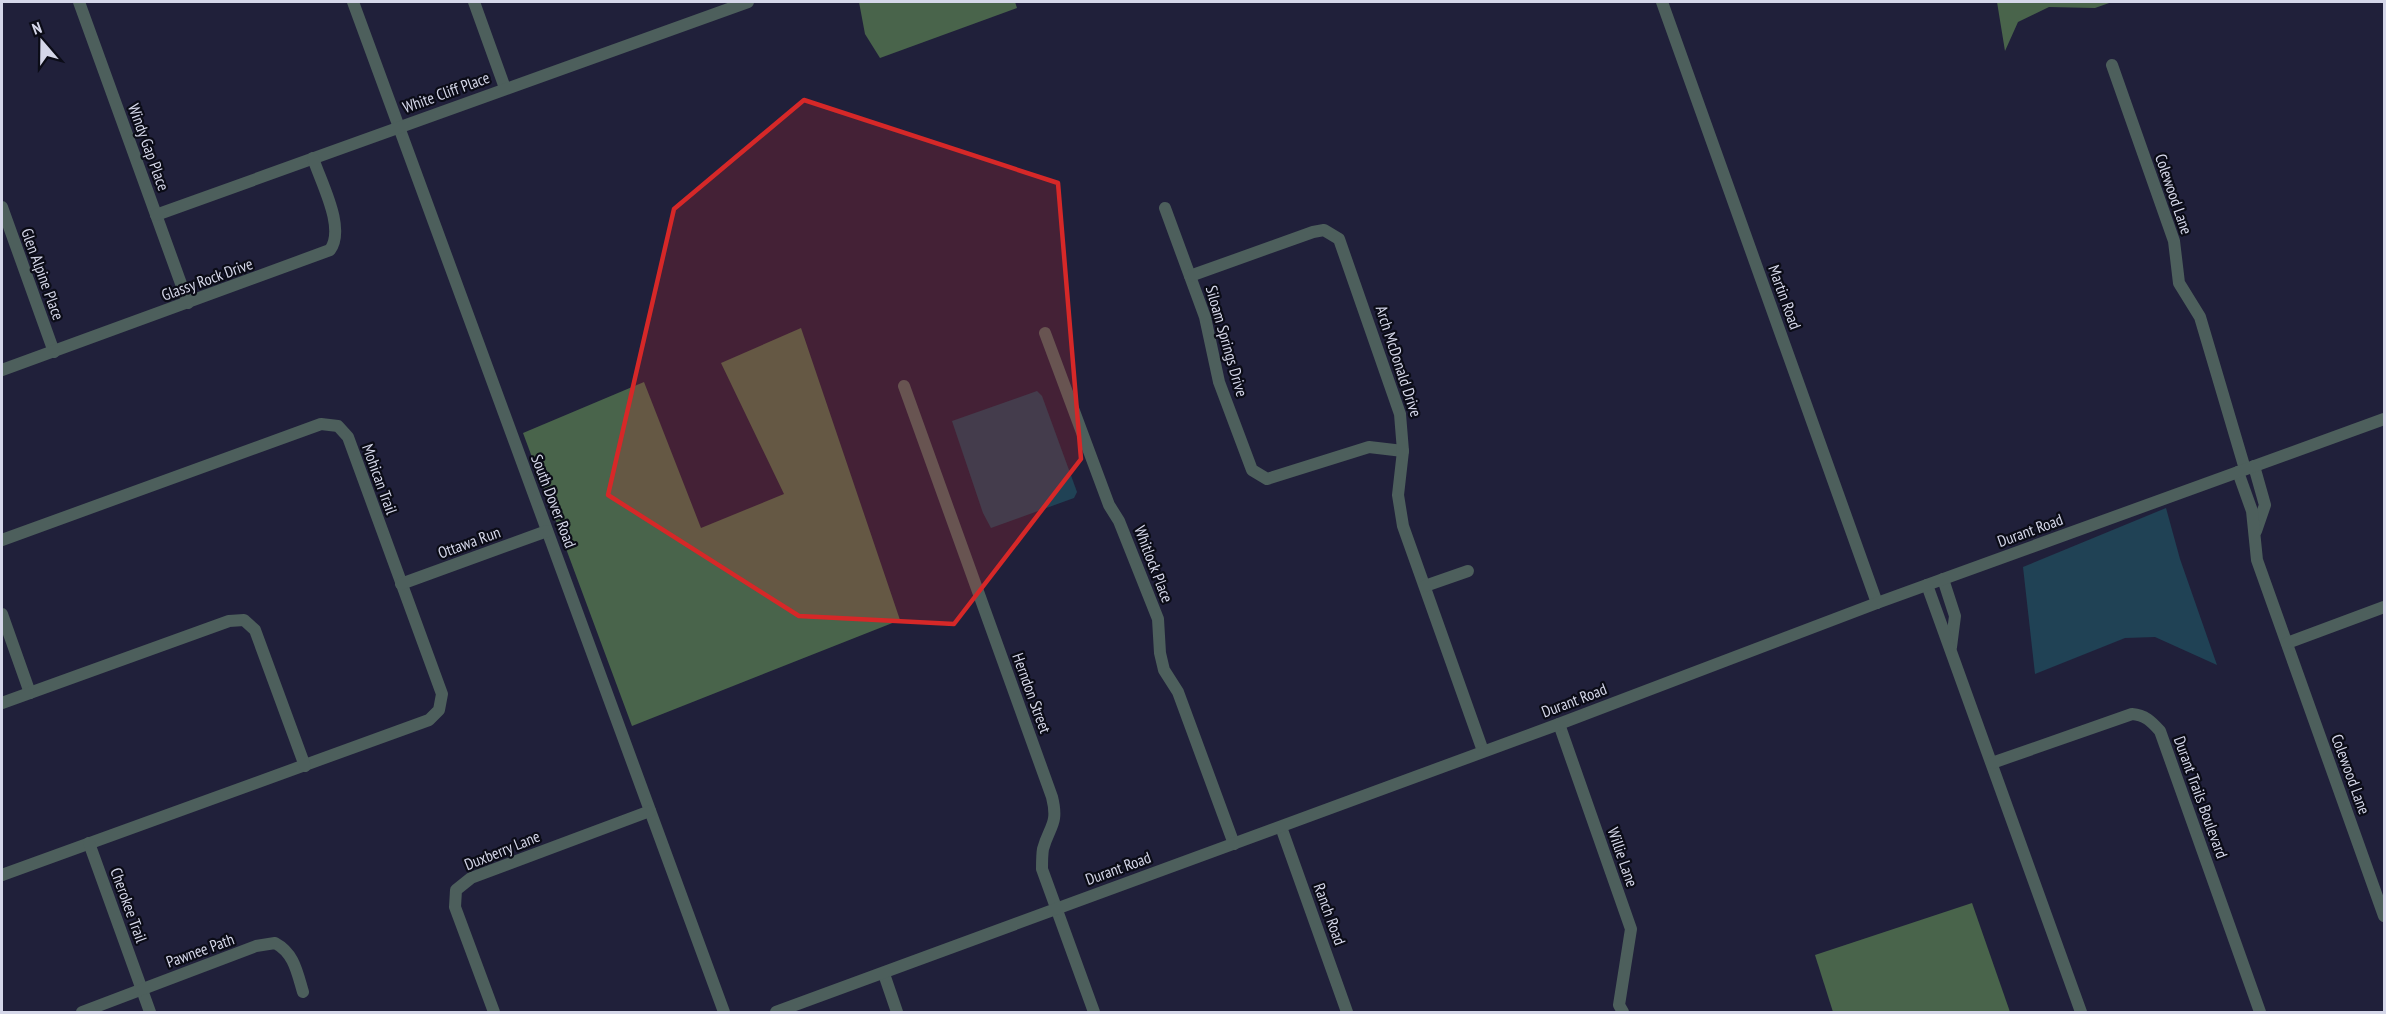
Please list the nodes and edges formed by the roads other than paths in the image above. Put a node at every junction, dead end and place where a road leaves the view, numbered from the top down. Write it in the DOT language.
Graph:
graph roads {
  1 [pos="79,2"];
  2 [pos="353,2"];
  3 [pos="474,2"];
  4 [pos="748,2"];
  5 [pos="1662,2"];
  6 [pos="2112,65"];
  7 [pos="505,88"];
  8 [pos="399,128"];
  9 [pos="313,158"];
  10 [pos="2,207"];
  11 [pos="1165,208"];
  12 [pos="156,215"];
  13 [pos="1190,276"];
  14 [pos="188,303"];
  15 [pos="1045,333"];
  16 [pos="54,352"];
  17 [pos="2,370"];
  18 [pos="904,386"];
  19 [pos="2385,419"];
  20 [pos="1403,451"];
  21 [pos="2246,469"];
  22 [pos="547,531"];
  23 [pos="2,540"];
  24 [pos="1468,571"];
  25 [pos="1943,579"];
  26 [pos="401,584"];
  27 [pos="1927,585"];
  28 [pos="1425,586"];
  29 [pos="1877,603"];
  30 [pos="2385,607"];
  31 [pos="2,614"];
  32 [pos="2287,643"];
  33 [pos="1950,649"];
  34 [pos="30,693"];
  35 [pos="2,703"];
  36 [pos="1559,724"];
  37 [pos="1483,751"];
  38 [pos="1992,763"];
  39 [pos="305,766"];
  40 [pos="650,811"];
  41 [pos="1281,827"];
  42 [pos="89,843"];
  43 [pos="1234,844"];
  44 [pos="2,874"];
  45 [pos="1056,908"];
  46 [pos="2385,916"];
  47 [pos="884,974"];
  48 [pos="142,989"];
  49 [pos="303,992"];
  50 [pos="1621,1009"];
  51 [pos="82,1012"];
  52 [pos="150,1012"];
  53 [pos="494,1012"];
  54 [pos="724,1012"];
  55 [pos="776,1012"];
  56 [pos="897,1012"];
  57 [pos="1094,1012"];
  58 [pos="1347,1012"];
  59 [pos="2081,1012"];
  60 [pos="2260,1012"];
  1 -- 12 [label="street, Windy Gap Place"];
  2 -- 8 [label="street, South Dover Road"];
  3 -- 7 [label="street"];
  4 -- 7 [label="street, White Cliff Place"];
  5 -- 29 [label="street, Martin Road"];
  6 -- 21 [label="street, Colewood Lane"];
  7 -- 8 [label="street, White Cliff Place"];
  8 -- 9 [label="street, White Cliff Place"];
  8 -- 22 [label="street, South Dover Road"];
  9 -- 12 [label="street, White Cliff Place"];
  9 -- 14 [label="street, Glassy Rock Drive"];
  10 -- 16 [label="street, Glen Alpine Place"];
  11 -- 13 [label="street, Siloam Springs Drive"];
  12 -- 14 [label="street, Windy Gap Place"];
  13 -- 20 [label="street, Siloam Springs Drive"];
  13 -- 20 [label="street, Arch McDonald Drive"];
  14 -- 16 [label="street, Glassy Rock Drive"];
  15 -- 43 [label="street, Whitlock Place"];
  16 -- 17 [label="street, Glassy Rock Drive"];
  18 -- 45 [label="street, Herndon Street"];
  19 -- 21 [label="street, Durant Road"];
  20 -- 28 [label="street, Arch McDonald Drive"];
  21 -- 25 [label="street, Durant Road"];
  21 -- 32 [label="street, Colewood Lane"];
  22 -- 26 [label="street, Ottawa Run"];
  22 -- 40 [label="street, South Dover Road"];
  23 -- 26 [label="street, Mohican Trail"];
  24 -- 28 [label="street"];
  25 -- 27 [label="street, Durant Road"];
  25 -- 33 [label="street"];
  26 -- 39 [label="street, Mohican Trail"];
  27 -- 29 [label="street, Durant Road"];
  27 -- 33 [label="street"];
  28 -- 37 [label="street, Arch McDonald Drive"];
  29 -- 36 [label="street, Durant Road"];
  30 -- 32 [label="street"];
  31 -- 34 [label="street"];
  32 -- 46 [label="street, Colewood Lane"];
  33 -- 38 [label="street"];
  34 -- 35 [label="street"];
  34 -- 39 [label="street"];
  36 -- 37 [label="street, Durant Road"];
  36 -- 50 [label="street, Willie Lane"];
  37 -- 41 [label="street, Durant Road"];
  38 -- 59 [label="street"];
  38 -- 60 [label="street, Durant Trails Boulevard"];
  39 -- 42 [label="street, Mohican Trail"];
  40 -- 53 [label="street, Duxberry Lane"];
  40 -- 54 [label="street, South Dover Road"];
  41 -- 43 [label="street, Durant Road"];
  41 -- 58 [label="street, Ranch Road"];
  42 -- 44 [label="street, Mohican Trail"];
  42 -- 48 [label="street, Cherokee Trail"];
  43 -- 45 [label="street, Durant Road"];
  45 -- 47 [label="street, Durant Road"];
  45 -- 57 [label="street, Herndon Street"];
  47 -- 55 [label="street, Durant Road"];
  47 -- 56 [label="street"];
  48 -- 49 [label="street, Pawnee Path"];
  48 -- 51 [label="street, Pawnee Path"];
  48 -- 52 [label="street, Cherokee Trail"];
}
